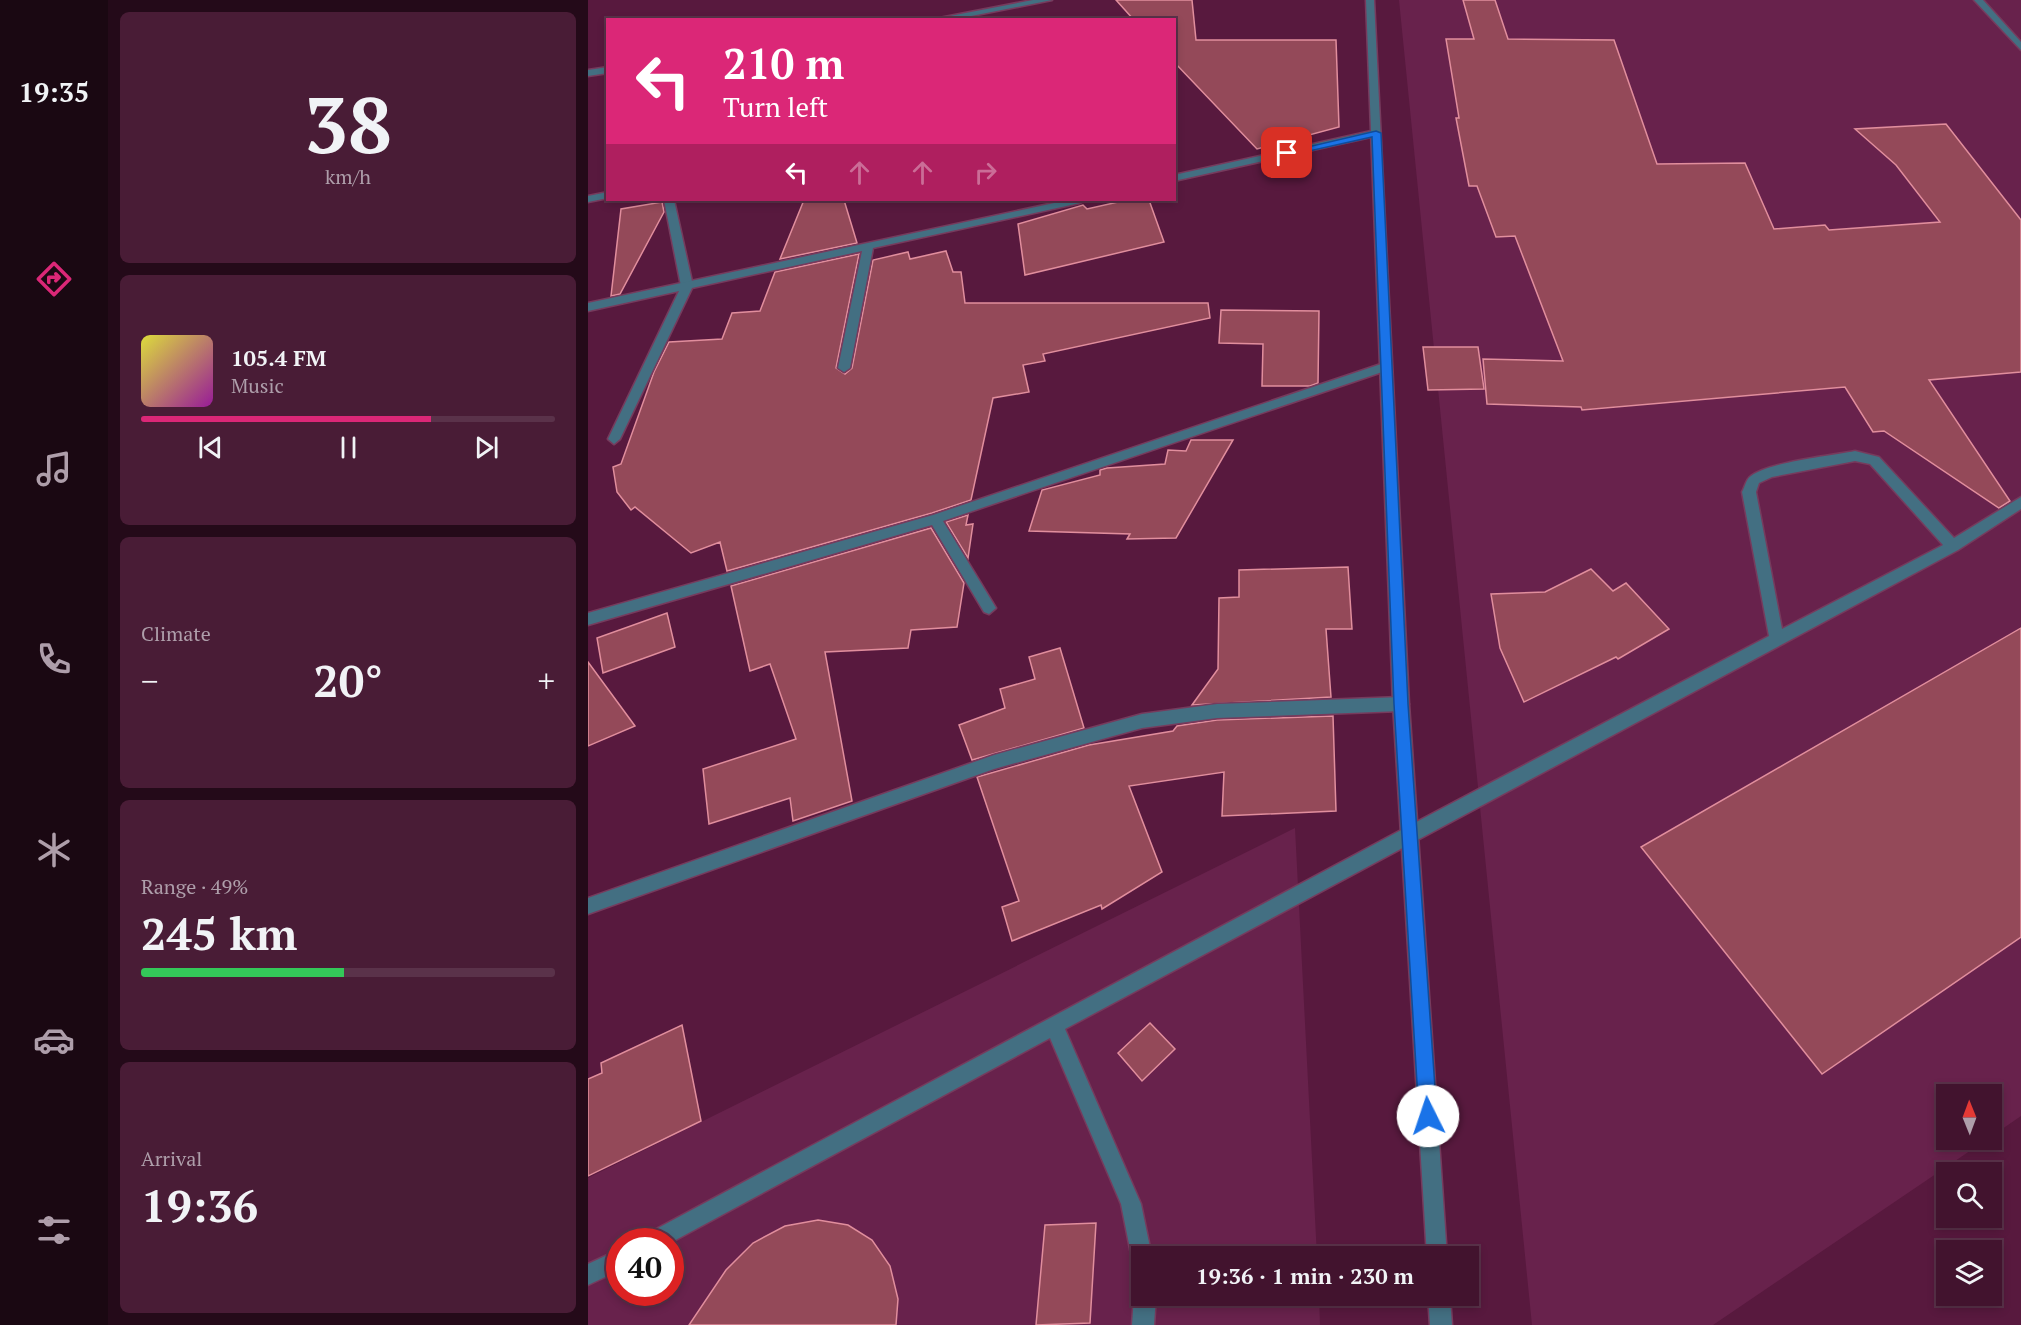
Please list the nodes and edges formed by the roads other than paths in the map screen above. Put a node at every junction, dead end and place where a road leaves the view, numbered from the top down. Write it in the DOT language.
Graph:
graph roads {
  1 [pos="1048,0"];
  2 [pos="1370,0"];
  3 [pos="1978,0"];
  4 [pos="944,18"];
  5 [pos="2021,47"];
  6 [pos="606,70"];
  7 [pos="588,74"];
  8 [pos="1376,133"];
  9 [pos="1176,178"];
  10 [pos="606,195"];
  11 [pos="588,199"];
  12 [pos="669,201"];
  13 [pos="1075,201"];
  14 [pos="868,247"];
  15 [pos="687,286"];
  16 [pos="588,307"];
  17 [pos="1387,366"];
  18 [pos="844,368"];
  19 [pos="614,439"];
  20 [pos="2021,502"];
  21 [pos="935,519"];
  22 [pos="1953,546"];
  23 [pos="989,608"];
  24 [pos="588,619"];
  25 [pos="1776,639"];
  26 [pos="1401,704"];
  27 [pos="1410,833"];
  28 [pos="588,906"];
  29 [pos="1054,1026"];
  30 [pos="678,1228"];
  31 [pos="1139,1246"];
  32 [pos="1436,1246"];
  33 [pos="606,1266"];
  34 [pos="588,1275"];
  35 [pos="1144,1306"];
  36 [pos="1440,1306"];
  37 [pos="1143,1325"];
  38 [pos="1441,1325"];
  1 -- 4 [label="street"];
  2 -- 8 [label="street"];
  3 -- 5 [label="street"];
  6 -- 7 [label="street"];
  8 -- 9 [label="street"];
  8 -- 17 [label="street"];
  10 -- 11 [label="street"];
  12 -- 15 [label="street"];
  13 -- 14 [label="street"];
  14 -- 15 [label="street"];
  14 -- 18 [label="street"];
  15 -- 16 [label="street"];
  15 -- 19 [label="street"];
  17 -- 21 [label="street"];
  17 -- 26 [label="street"];
  20 -- 22 [label="street"];
  21 -- 23 [label="street"];
  21 -- 24 [label="street"];
  22 -- 25 [label="street"];
  22 -- 25 [label="street"];
  25 -- 27 [label="street"];
  26 -- 27 [label="street"];
  26 -- 28 [label="street"];
  27 -- 29 [label="street"];
  27 -- 32 [label="street"];
  29 -- 30 [label="street"];
  29 -- 31 [label="street"];
  33 -- 34 [label="street"];
  35 -- 37 [label="street"];
  36 -- 38 [label="street"];
}
